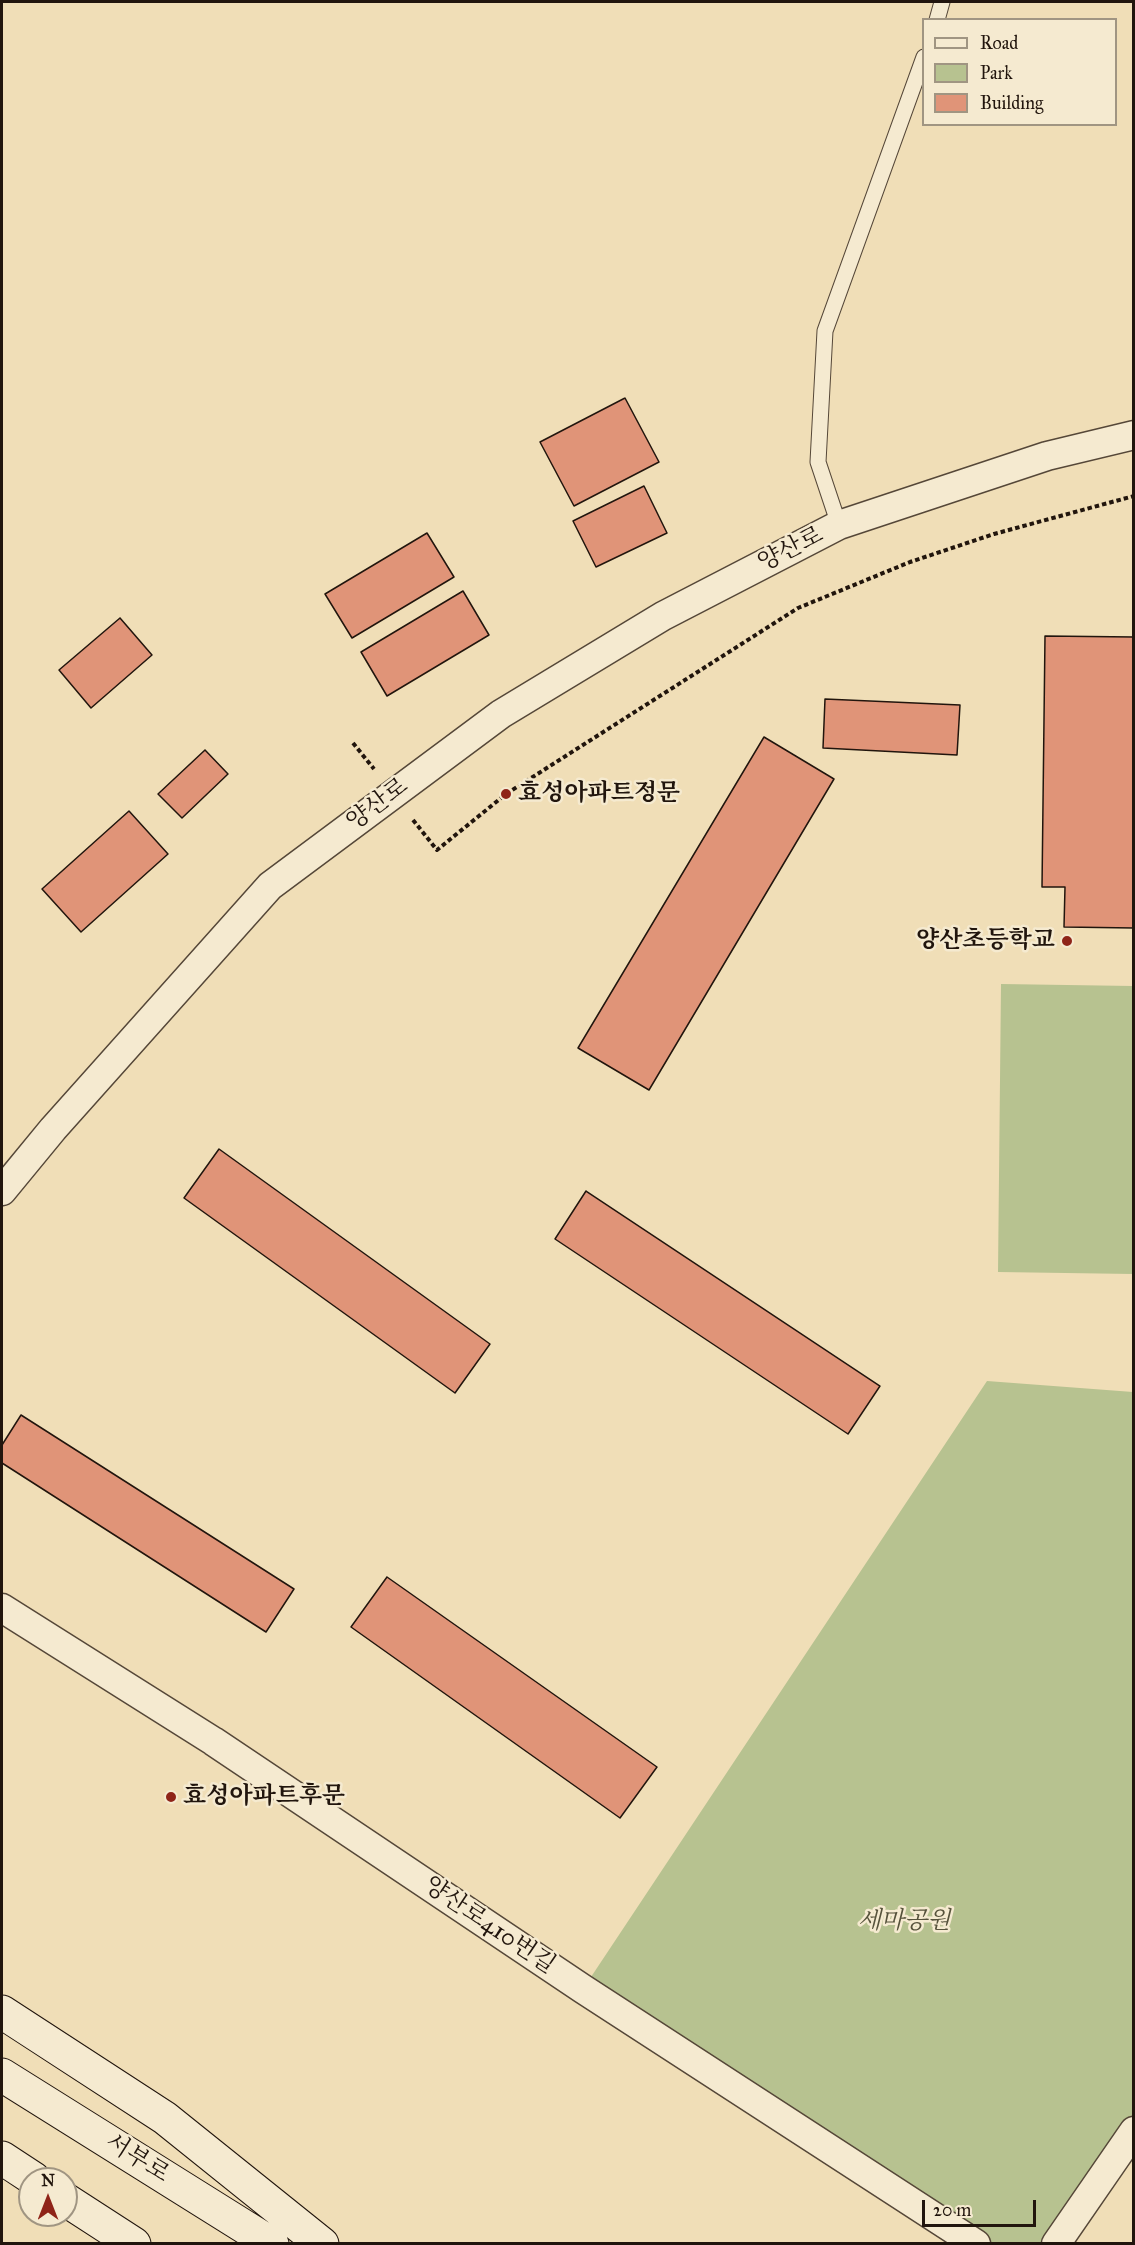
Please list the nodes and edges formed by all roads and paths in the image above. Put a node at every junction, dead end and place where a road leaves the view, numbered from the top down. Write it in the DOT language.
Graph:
graph roads {
  1 [pos="942,2"];
  2 [pos="938,18"];
  3 [pos="922,63"];
  4 [pos="1134,435"];
  5 [pos="1134,496"];
  6 [pos="839,525"];
  7 [pos="437,850"];
  8 [pos="2,1191"];
  9 [pos="2,1608"];
  10 [pos="2,2012"];
  11 [pos="2,2075"];
  12 [pos="1134,2131"];
  13 [pos="2,2158"];
  14 [pos="18,2168"];
  15 [pos="78,2208"];
  16 [pos="134,2244"];
  17 [pos="273,2244"];
  18 [pos="322,2244"];
  19 [pos="976,2244"];
  20 [pos="1056,2244"];
  1 -- 2 [label="lane"];
  3 -- 6 [label="lane, 양산로"];
  4 -- 6 [label="street, 양산로"];
  5 -- 7 [label="path"];
  6 -- 8 [label="street, 양산로"];
  9 -- 19 [label="street, 양산로410번길"];
  10 -- 18 [label="main road"];
  11 -- 17 [label="main road, 서부로"];
  12 -- 20 [label="street"];
  13 -- 14 [label="main road"];
  15 -- 16 [label="main road"];
}
